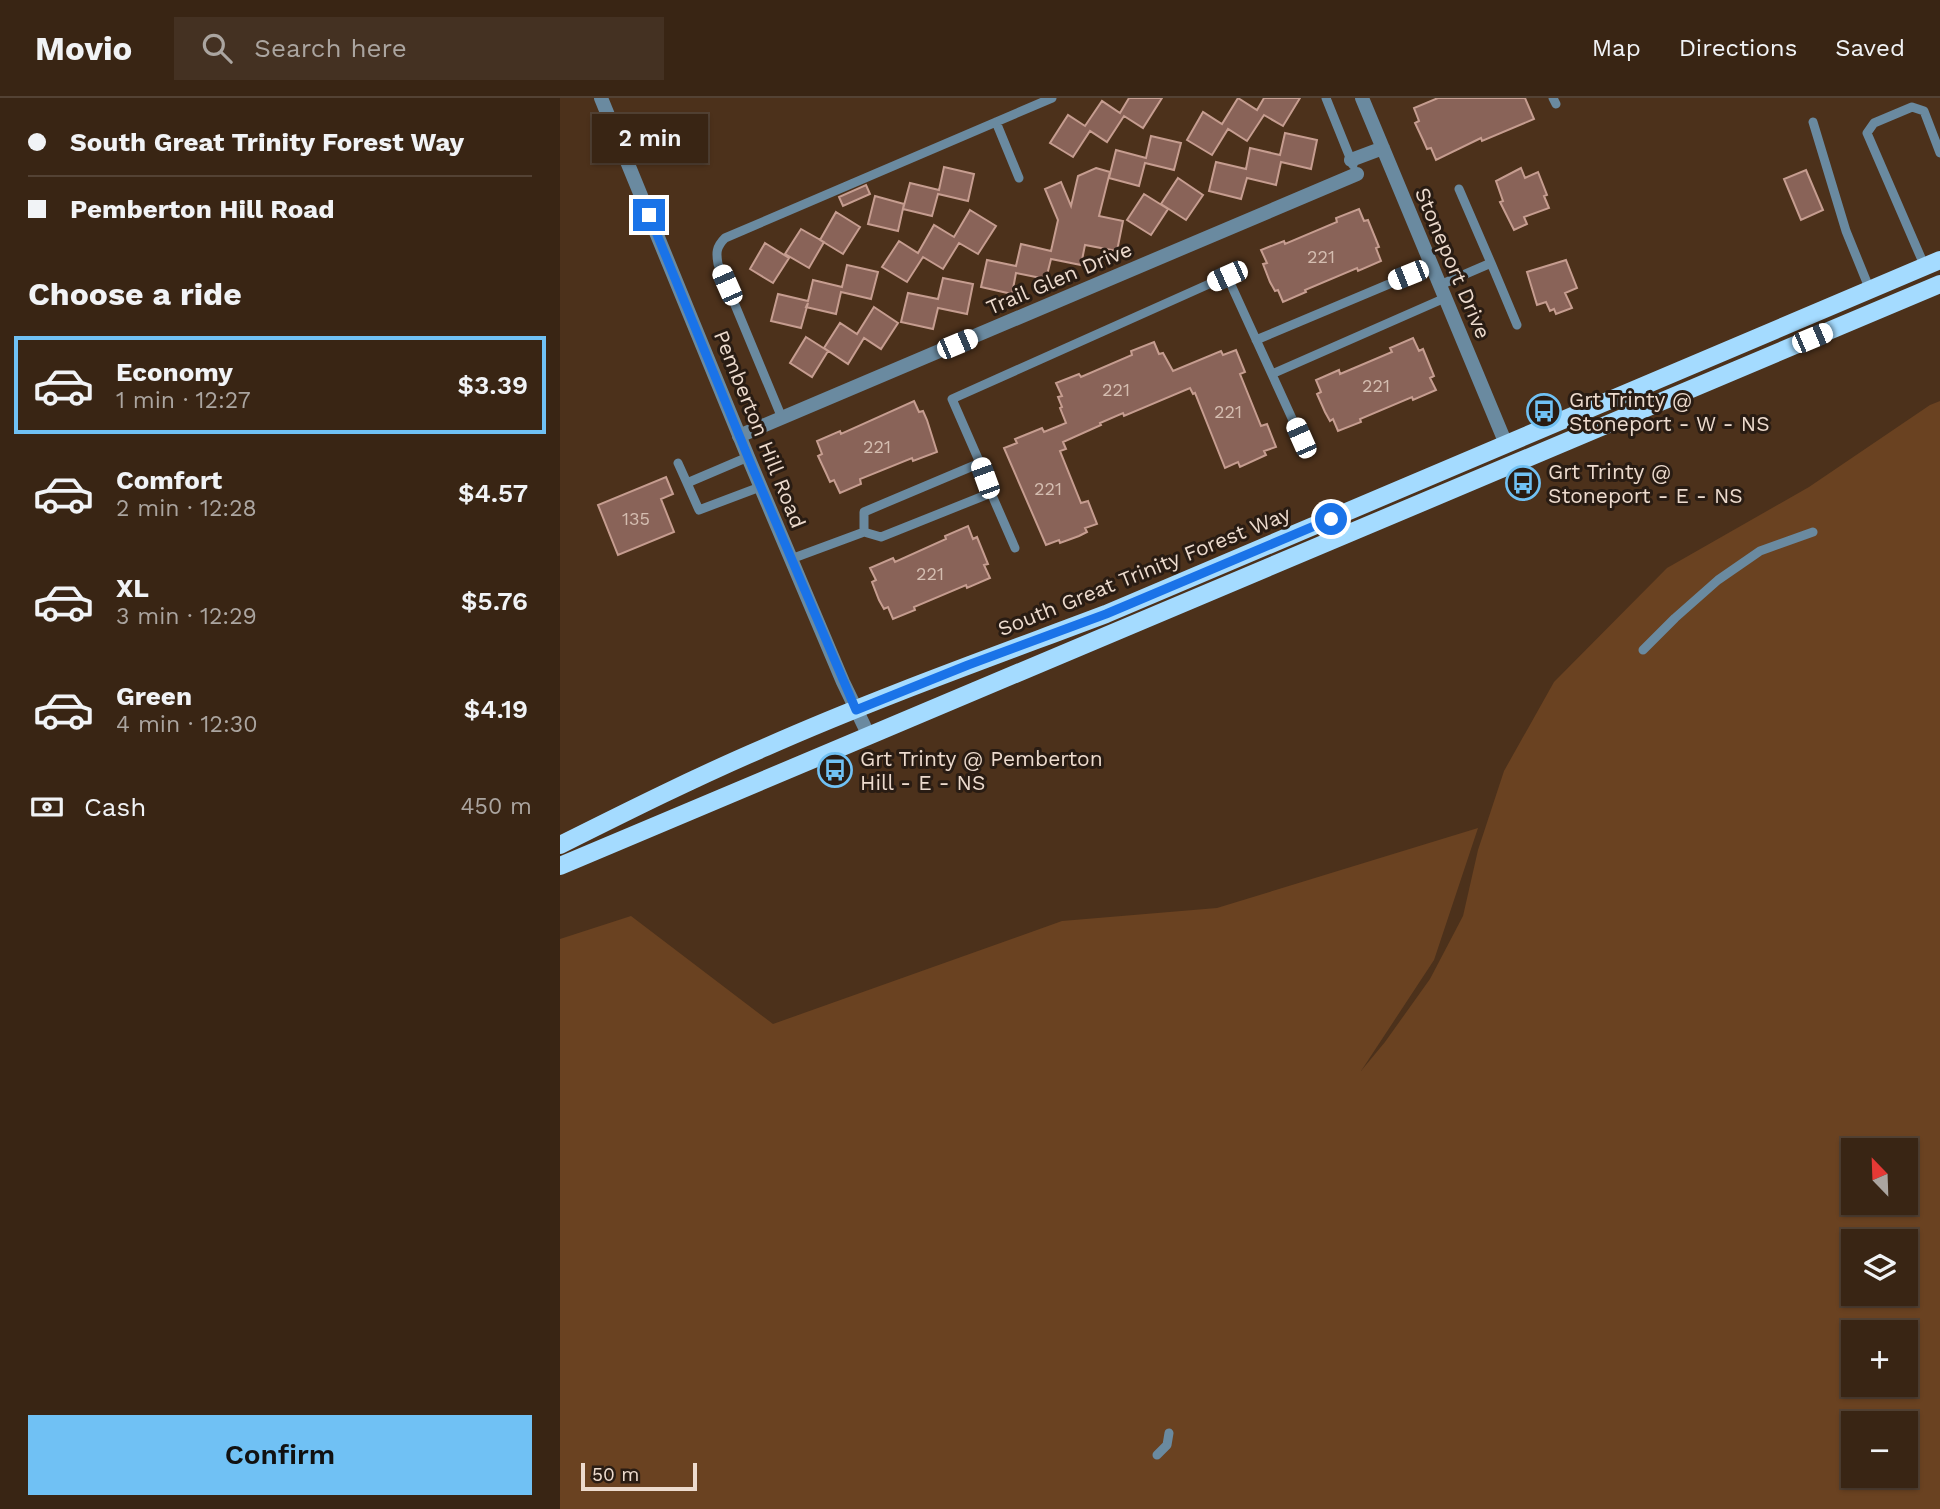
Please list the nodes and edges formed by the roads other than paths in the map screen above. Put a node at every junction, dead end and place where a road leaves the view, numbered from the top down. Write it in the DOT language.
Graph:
graph roads {
  1 [pos="601,98"];
  2 [pos="1052,98"];
  3 [pos="1326,98"];
  4 [pos="1362,98"];
  5 [pos="996,122"];
  6 [pos="1813,122"];
  7 [pos="1383,148"];
  8 [pos="1940,153"];
  9 [pos="1351,160"];
  10 [pos="1357,174"];
  11 [pos="1019,178"];
  12 [pos="1459,189"];
  13 [pos="1490,262"];
  14 [pos="1932,263"];
  15 [pos="1432,266"];
  16 [pos="1940,284"];
  17 [pos="1870,290"];
  18 [pos="1442,291"];
  19 [pos="1517,325"];
  20 [pos="1256,340"];
  21 [pos="1272,374"];
  22 [pos="782,418"];
  23 [pos="739,436"];
  24 [pos="1301,438"];
  25 [pos="1506,444"];
  26 [pos="748,457"];
  27 [pos="678,463"];
  28 [pos="980,463"];
  29 [pos="687,483"];
  30 [pos="760,487"];
  31 [pos="991,493"];
  32 [pos="1813,532"];
  33 [pos="864,533"];
  34 [pos="1015,548"];
  35 [pos="791,559"];
  36 [pos="1643,650"];
  37 [pos="856,710"];
  38 [pos="869,736"];
  39 [pos="560,845"];
  40 [pos="560,866"];
  41 [pos="1169,1433"];
  42 [pos="1157,1455"];
  1 -- 23 [label="street, Pemberton Hill Road"];
  2 -- 5 [label="lane"];
  3 -- 9 [label="lane"];
  4 -- 7 [label="street, Stoneport Drive"];
  5 -- 11 [label="lane"];
  5 -- 22 [label="lane"];
  6 -- 17 [label="lane"];
  7 -- 9 [label="street"];
  7 -- 15 [label="street, Stoneport Drive"];
  8 -- 14 [label="lane"];
  9 -- 10 [label="lane"];
  10 -- 22 [label="street, Trail Glen Drive"];
  12 -- 13 [label="lane"];
  13 -- 18 [label="lane"];
  13 -- 19 [label="lane"];
  14 -- 17 [label="main road, South Great Trinity Forest Way"];
  15 -- 18 [label="street, Stoneport Drive"];
  15 -- 20 [label="lane"];
  16 -- 38 [label="main road, South Great Trinity Forest Way"];
  17 -- 25 [label="main road, South Great Trinity Forest Way"];
  18 -- 21 [label="lane"];
  18 -- 25 [label="street, Stoneport Drive"];
  20 -- 21 [label="lane"];
  20 -- 28 [label="lane"];
  21 -- 24 [label="lane"];
  22 -- 23 [label="street, Trail Glen Drive"];
  23 -- 26 [label="street, Pemberton Hill Road"];
  25 -- 37 [label="main road, South Great Trinity Forest Way"];
  26 -- 29 [label="lane"];
  26 -- 30 [label="street, Pemberton Hill Road"];
  27 -- 29 [label="lane"];
  28 -- 31 [label="lane"];
  28 -- 33 [label="lane"];
  29 -- 30 [label="lane"];
  30 -- 35 [label="street, Pemberton Hill Road"];
  31 -- 33 [label="lane"];
  31 -- 34 [label="lane"];
  32 -- 36 [label="lane"];
  33 -- 35 [label="lane"];
  35 -- 37 [label="street, Pemberton Hill Road"];
  37 -- 38 [label="street, Pemberton Hill Road"];
  37 -- 39 [label="main road, South Great Trinity Forest Way"];
  38 -- 40 [label="main road, South Great Trinity Forest Way"];
  41 -- 42 [label="lane"];
}
